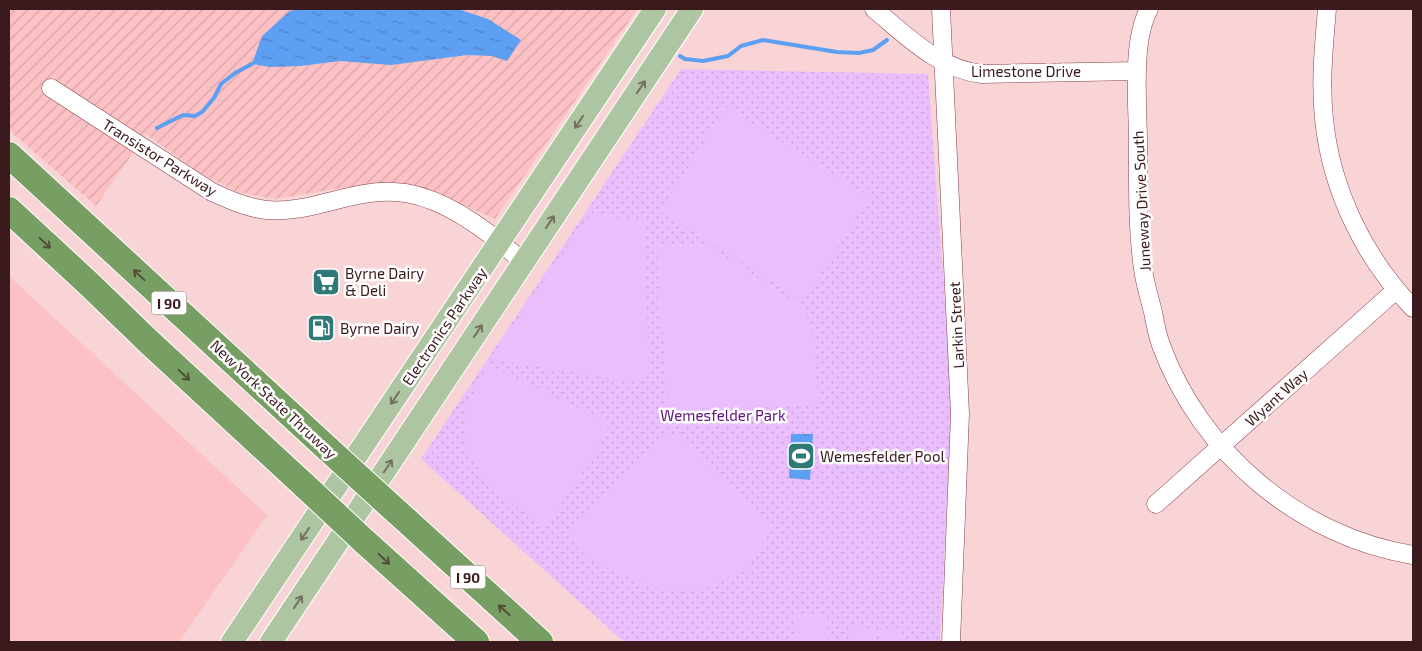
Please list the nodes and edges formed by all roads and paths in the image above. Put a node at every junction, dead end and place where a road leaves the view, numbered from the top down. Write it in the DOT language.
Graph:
graph roads {
  1 [pos="654,9"];
  2 [pos="684,9"];
  3 [pos="692,9"];
  4 [pos="874,9"];
  5 [pos="942,9"];
  6 [pos="1149,9"];
  7 [pos="1327,9"];
  8 [pos="671,41"];
  9 [pos="944,63"];
  10 [pos="1138,71"];
  11 [pos="51,88"];
  12 [pos="9,155"];
  13 [pos="9,210"];
  14 [pos="500,242"];
  15 [pos="523,262"];
  16 [pos="1396,290"];
  17 [pos="1413,308"];
  18 [pos="1221,446"];
  19 [pos="1156,504"];
  20 [pos="1413,556"];
  21 [pos="404,578"];
  22 [pos="261,599"];
  23 [pos="232,642"];
  24 [pos="240,642"];
  25 [pos="271,642"];
  26 [pos="457,642"];
  27 [pos="476,642"];
  28 [pos="540,642"];
  29 [pos="951,642"];
  1 -- 14 [label="main road, Electronics Parkway, one-way"];
  2 -- 8 [label="main road"];
  3 -- 8 [label="main road, Electronics Parkway"];
  4 -- 9 [label="street, Limestone Drive"];
  5 -- 9 [label="street, Larkin Street"];
  6 -- 10 [label="street, Juneway Drive South"];
  7 -- 16 [label="street"];
  15 -- 8 [label="main road, Electronics Parkway, one-way"];
  9 -- 10 [label="street, Limestone Drive"];
  9 -- 29 [label="street, Larkin Street"];
  10 -- 18 [label="street, Juneway Drive South"];
  11 -- 14 [label="street, Transistor Parkway"];
  28 -- 12 [label="highway, New York State Thruway / I 90, one-way, bridge"];
  13 -- 21 [label="highway, I 90, one-way, bridge"];
  14 -- 15 [label="street, Transistor Parkway"];
  14 -- 22 [label="main road, Electronics Parkway, one-way"];
  25 -- 15 [label="main road, Electronics Parkway, one-way"];
  16 -- 17 [label="street"];
  16 -- 18 [label="street, Wyant Way"];
  18 -- 19 [label="street, Wyant Way"];
  18 -- 20 [label="street, Juneway Drive South"];
  21 -- 26 [label="highway"];
  21 -- 27 [label="highway, I 90"];
  22 -- 23 [label="main road, Electronics Parkway"];
  22 -- 24 [label="main road"];
}
